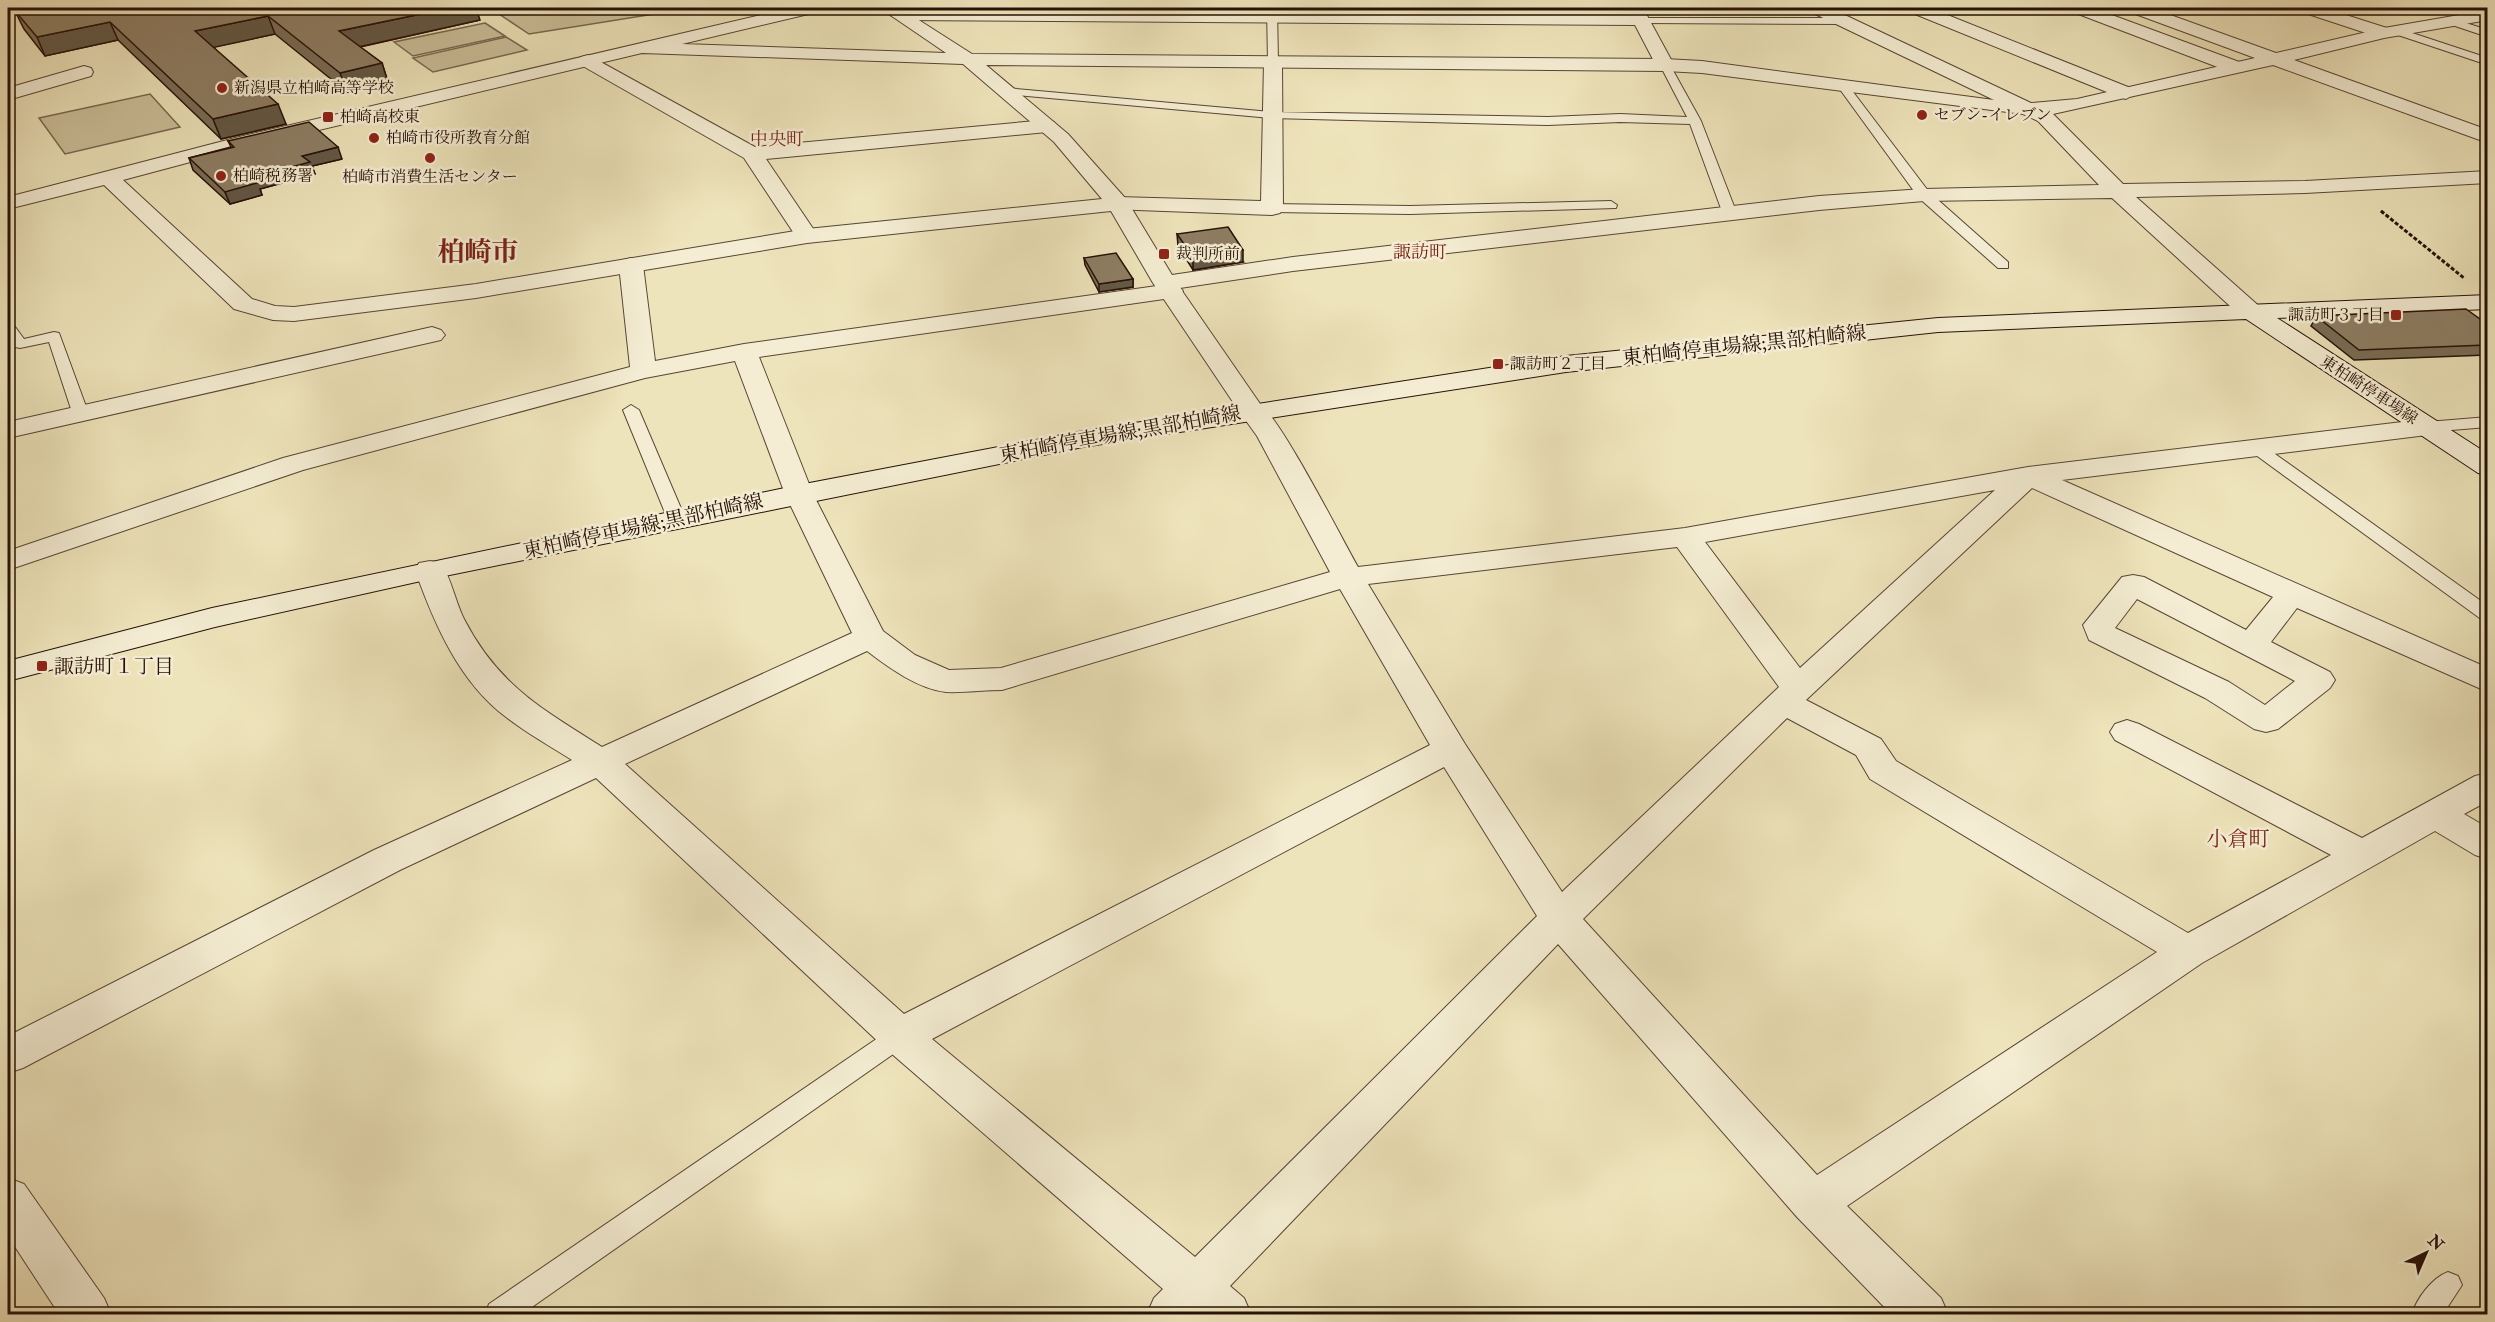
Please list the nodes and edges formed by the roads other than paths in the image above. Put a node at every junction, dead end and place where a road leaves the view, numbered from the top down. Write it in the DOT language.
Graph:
graph roads {
  1 [pos="811,8"];
  2 [pos="1817,8"];
  3 [pos="1916,8"];
  4 [pos="2079,8"];
  5 [pos="2136,8"];
  6 [pos="2308,8"];
  7 [pos="894,11"];
  8 [pos="1272,13"];
  9 [pos="1638,14"];
  10 [pos="2487,15"];
  11 [pos="1845,21"];
  12 [pos="2450,21"];
  13 [pos="2390,32"];
  14 [pos="2487,34"];
  15 [pos="643,48"];
  16 [pos="968,59"];
  17 [pos="2275,59"];
  18 [pos="588,61"];
  19 [pos="2487,62"];
  20 [pos="1273,63"];
  21 [pos="1665,65"];
  22 [pos="2235,67"];
  23 [pos="84,72"];
  24 [pos="1843,86"];
  25 [pos="1006,91"];
  26 [pos="2126,93"];
  27 [pos="8,94"];
  28 [pos="2031,109"];
  29 [pos="1270,115"];
  30 [pos="1695,121"];
  31 [pos="1047,126"];
  32 [pos="2487,137"];
  33 [pos="752,154"];
  34 [pos="2487,177"];
  35 [pos="109,178"];
  36 [pos="2115,190"];
  37 [pos="1924,195"];
  38 [pos="8,203"];
  39 [pos="1118,204"];
  40 [pos="1611,205"];
  41 [pos="1272,208"];
  42 [pos="1730,214"];
  43 [pos="807,236"];
  44 [pos="631,265"];
  45 [pos="2003,266"];
  46 [pos="1168,287"];
  47 [pos="2487,302"];
  48 [pos="2251,312"];
  49 [pos="8,327"];
  50 [pos="432,335"];
  51 [pos="744,352"];
  52 [pos="644,371"];
  53 [pos="631,410"];
  54 [pos="1252,411"];
  55 [pos="80,412"];
  56 [pos="2487,422"];
  57 [pos="2427,427"];
  58 [pos="8,430"];
  59 [pos="2255,447"];
  60 [pos="2487,467"];
  61 [pos="2028,476"];
  62 [pos="799,494"];
  63 [pos="677,520"];
  64 [pos="1684,537"];
  65 [pos="8,561"];
  66 [pos="430,570"];
  67 [pos="1348,577"];
  68 [pos="2292,594"];
  69 [pos="2487,615"];
  70 [pos="870,637"];
  71 [pos="2251,645"];
  72 [pos="8,671"];
  73 [pos="2487,681"];
  74 [pos="1790,695"];
  75 [pos="2127,732"];
  76 [pos="1450,749"];
  77 [pos="600,762"];
  78 [pos="2487,785"];
  79 [pos="2437,815"];
  80 [pos="2487,846"];
  81 [pos="2361,854"];
  82 [pos="1559,918"];
  83 [pos="2188,952"];
  84 [pos="900,1036"];
  85 [pos="8,1056"];
  86 [pos="8,1198"];
  87 [pos="1813,1203"];
  88 [pos="2448,1285"];
  89 [pos="1198,1306"];
  90 [pos="87,1314"];
  91 [pos="499,1314"];
  92 [pos="1924,1314"];
  93 [pos="2426,1314"];
  1 -- 15 [label="street"];
  2 -- 11 [label="street, 東柏崎停車場線"];
  3 -- 26 [label="street"];
  4 -- 22 [label="street"];
  5 -- 17 [label="street"];
  6 -- 13 [label="street"];
  7 -- 8 [label="street"];
  7 -- 16 [label="street"];
  8 -- 9 [label="street"];
  8 -- 20 [label="lane"];
  9 -- 11 [label="lane"];
  9 -- 21 [label="street"];
  10 -- 12 [label="street"];
  11 -- 28 [label="street, 東柏崎停車場線"];
  12 -- 13 [label="street"];
  12 -- 14 [label="lane"];
  13 -- 17 [label="street"];
  13 -- 19 [label="lane"];
  15 -- 16 [label="street"];
  15 -- 18 [label="street"];
  16 -- 20 [label="street"];
  16 -- 25 [label="street"];
  17 -- 22 [label="street"];
  17 -- 32 [label="street"];
  18 -- 33 [label="street"];
  18 -- 35 [label="street"];
  20 -- 21 [label="street"];
  20 -- 29 [label="street"];
  21 -- 24 [label="street"];
  21 -- 30 [label="lane"];
  22 -- 26 [label="street"];
  23 -- 27 [label="street"];
  24 -- 28 [label="street"];
  24 -- 37 [label="lane"];
  25 -- 29 [label="lane"];
  25 -- 31 [label="street"];
  26 -- 28 [label="street"];
  28 -- 36 [label="street, 東柏崎停車場線"];
  29 -- 30 [label="lane"];
  29 -- 41 [label="street"];
  30 -- 42 [label="lane"];
  31 -- 33 [label="street"];
  31 -- 39 [label="street"];
  33 -- 43 [label="street"];
  34 -- 36 [label="street"];
  35 -- 38 [label="street"];
  35 -- 44 [label="street"];
  36 -- 37 [label="street"];
  36 -- 48 [label="street, 東柏崎停車場線"];
  37 -- 42 [label="street"];
  37 -- 45 [label="lane"];
  39 -- 41 [label="street"];
  39 -- 43 [label="street"];
  39 -- 46 [label="street"];
  40 -- 41 [label="lane"];
  42 -- 46 [label="street"];
  43 -- 44 [label="street"];
  44 -- 52 [label="street"];
  46 -- 51 [label="street"];
  46 -- 54 [label="street"];
  47 -- 48 [label="street, 東柏崎停車場線;黒部柏崎線"];
  48 -- 54 [label="street, 東柏崎停車場線;黒部柏崎線"];
  48 -- 57 [label="street, 東柏崎停車場線"];
  49 -- 55 [label="lane"];
  50 -- 55 [label="street"];
  51 -- 52 [label="street"];
  51 -- 62 [label="street"];
  52 -- 65 [label="street"];
  53 -- 63 [label="lane"];
  54 -- 62 [label="street, 東柏崎停車場線;黒部柏崎線"];
  54 -- 67 [label="street"];
  55 -- 58 [label="street"];
  56 -- 57 [label="lane"];
  57 -- 59 [label="street"];
  57 -- 60 [label="street, 東柏崎停車場線"];
  59 -- 61 [label="street"];
  59 -- 69 [label="lane"];
  61 -- 64 [label="street"];
  61 -- 68 [label="street"];
  61 -- 74 [label="street"];
  62 -- 63 [label="street, 東柏崎停車場線;黒部柏崎線"];
  62 -- 70 [label="street"];
  63 -- 66 [label="street, 東柏崎停車場線;黒部柏崎線"];
  64 -- 67 [label="street"];
  64 -- 74 [label="street"];
  66 -- 72 [label="street, 東柏崎停車場線;黒部柏崎線"];
  66 -- 77 [label="street"];
  67 -- 70 [label="street"];
  67 -- 76 [label="street"];
  68 -- 71 [label="street"];
  68 -- 73 [label="street"];
  70 -- 77 [label="street"];
  71 -- 71 [label="street"];
  74 -- 82 [label="street"];
  74 -- 83 [label="street"];
  75 -- 81 [label="street"];
  76 -- 82 [label="street"];
  76 -- 84 [label="street"];
  77 -- 84 [label="street"];
  77 -- 85 [label="street"];
  78 -- 79 [label="street"];
  79 -- 80 [label="street"];
  79 -- 81 [label="street"];
  81 -- 83 [label="street"];
  82 -- 87 [label="street"];
  82 -- 89 [label="street"];
  83 -- 87 [label="street"];
  84 -- 89 [label="street"];
  84 -- 91 [label="lane"];
  86 -- 90 [label="street"];
  87 -- 92 [label="street"];
  88 -- 93 [label="lane"];
}
